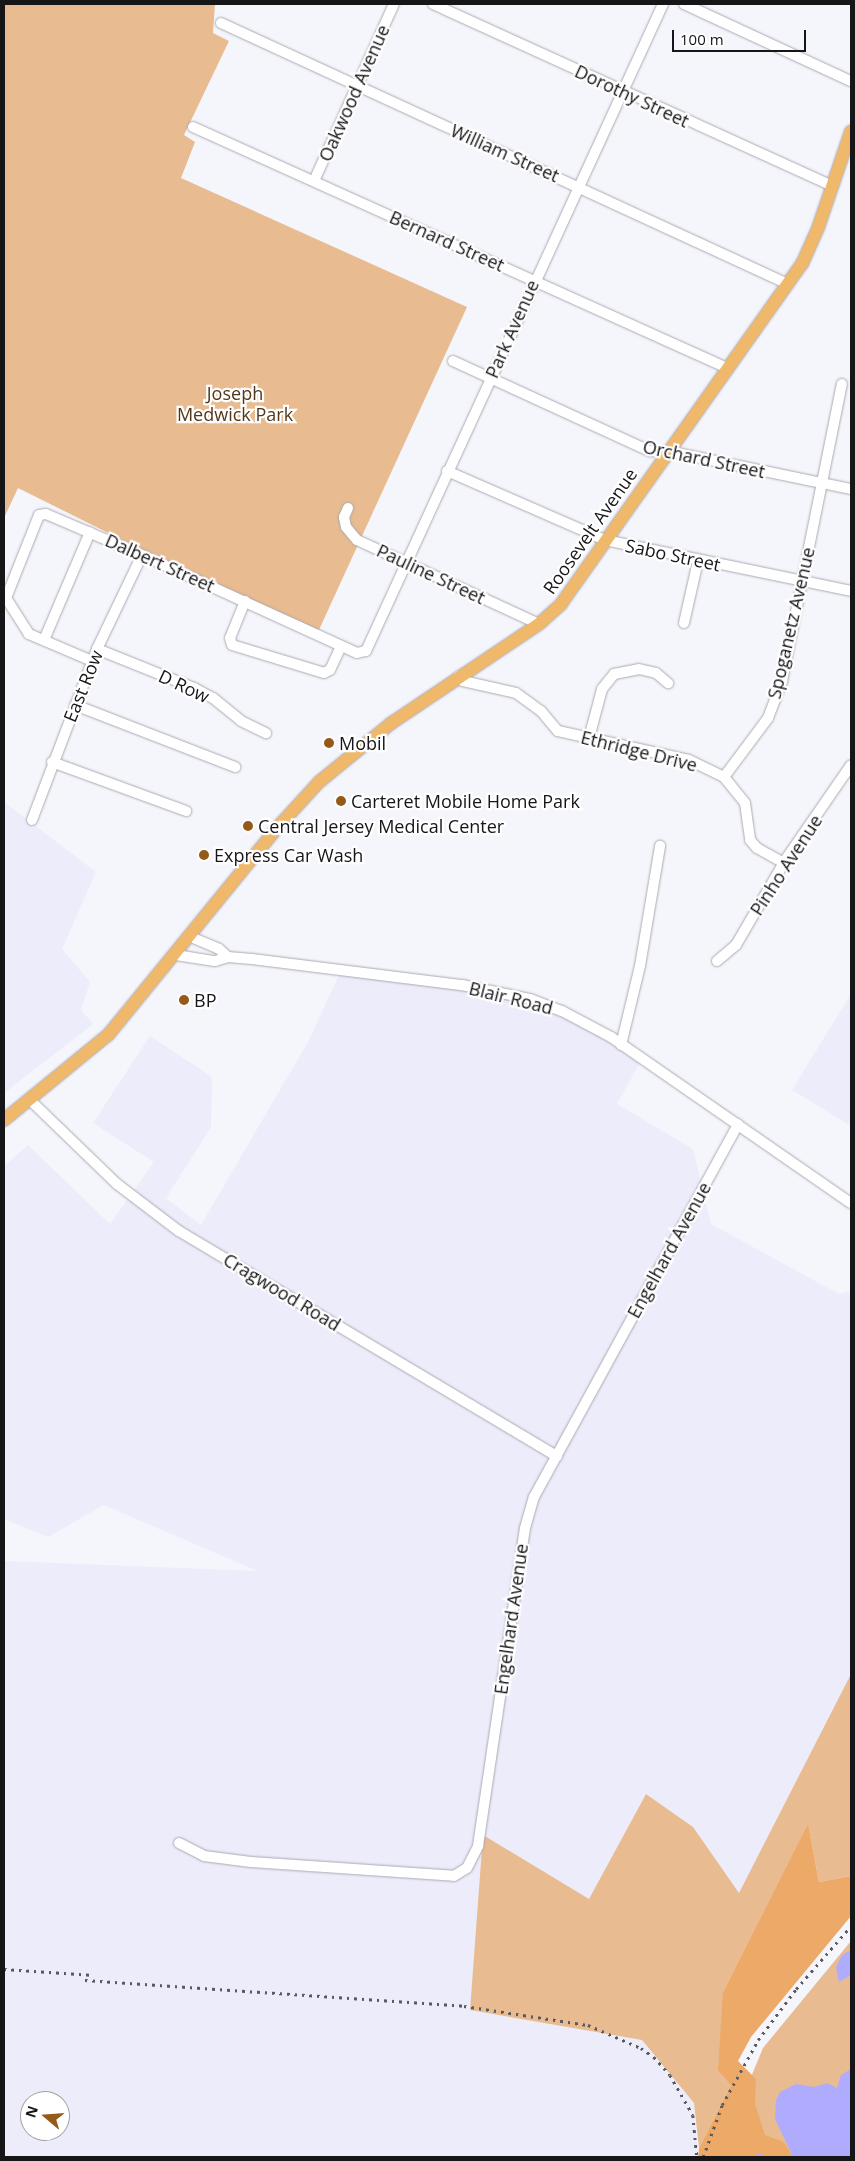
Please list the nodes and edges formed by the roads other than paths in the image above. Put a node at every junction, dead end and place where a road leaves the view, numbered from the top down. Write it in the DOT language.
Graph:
graph roads {
  1 [pos="394,4"];
  2 [pos="433,4"];
  3 [pos="662,4"];
  4 [pos="684,4"];
  5 [pos="221,23"];
  6 [pos="851,81"];
  7 [pos="357,87"];
  8 [pos="624,92"];
  9 [pos="194,127"];
  10 [pos="851,131"];
  11 [pos="314,182"];
  12 [pos="577,186"];
  13 [pos="832,186"];
  14 [pos="534,280"];
  15 [pos="788,284"];
  16 [pos="453,361"];
  17 [pos="728,368"];
  18 [pos="490,378"];
  19 [pos="842,384"];
  20 [pos="667,452"];
  21 [pos="447,471"];
  22 [pos="821,484"];
  23 [pos="851,489"];
  24 [pos="348,508"];
  25 [pos="90,532"];
  26 [pos="605,540"];
  27 [pos="142,555"];
  28 [pos="698,561"];
  29 [pos="406,564"];
  30 [pos="802,580"];
  31 [pos="851,591"];
  32 [pos="245,601"];
  33 [pos="684,622"];
  34 [pos="539,624"];
  35 [pos="44,640"];
  36 [pos="341,646"];
  37 [pos="97,649"];
  38 [pos="362,653"];
  39 [pos="92,661"];
  40 [pos="459,676"];
  41 [pos="668,683"];
  42 [pos="75,705"];
  43 [pos="266,733"];
  44 [pos="589,738"];
  45 [pos="52,762"];
  46 [pos="851,765"];
  47 [pos="235,767"];
  48 [pos="724,778"];
  49 [pos="186,812"];
  50 [pos="32,820"];
  51 [pos="660,846"];
  52 [pos="784,863"];
  53 [pos="191,937"];
  54 [pos="176,955"];
  55 [pos="228,957"];
  56 [pos="717,961"];
  57 [pos="621,1045"];
  58 [pos="30,1100"];
  59 [pos="4,1120"];
  60 [pos="738,1124"];
  61 [pos="851,1203"];
  62 [pos="557,1456"];
  63 [pos="179,1843"];
  1 -- 7 [label="street, Oakwood Avenue"];
  2 -- 8 [label="street, Dorothy Street"];
  3 -- 8 [label="street, Park Avenue"];
  4 -- 6 [label="street"];
  5 -- 7 [label="street, William Street"];
  7 -- 11 [label="street, Oakwood Avenue"];
  7 -- 12 [label="street, William Street"];
  8 -- 12 [label="street, Park Avenue"];
  8 -- 13 [label="street, Dorothy Street"];
  9 -- 11 [label="street, Bernard Street"];
  10 -- 13 [label="main road, Roosevelt Avenue"];
  11 -- 14 [label="street, Bernard Street"];
  12 -- 14 [label="street, Park Avenue"];
  12 -- 15 [label="street, William Street"];
  13 -- 15 [label="main road, Roosevelt Avenue"];
  14 -- 17 [label="street, Bernard Street"];
  14 -- 18 [label="street, Park Avenue"];
  15 -- 17 [label="main road, Roosevelt Avenue"];
  16 -- 18 [label="street, Orchard Street"];
  17 -- 20 [label="main road, Roosevelt Avenue"];
  18 -- 20 [label="street, Orchard Street"];
  18 -- 21 [label="street, Park Avenue"];
  19 -- 22 [label="street, Spoganetz Avenue"];
  20 -- 22 [label="street, Orchard Street"];
  20 -- 26 [label="main road, Roosevelt Avenue"];
  21 -- 26 [label="street, Sabo Street"];
  21 -- 29 [label="street, Park Avenue"];
  22 -- 23 [label="street, Orchard Street"];
  22 -- 30 [label="street, Spoganetz Avenue"];
  24 -- 29 [label="street, Pauline Street"];
  25 -- 27 [label="street, Dalbert Street"];
  25 -- 35 [label="street"];
  25 -- 35 [label="street, Dalbert Street"];
  26 -- 28 [label="street, Sabo Street"];
  26 -- 34 [label="main road, Roosevelt Avenue"];
  27 -- 32 [label="street, Dalbert Street"];
  27 -- 37 [label="street, East Row"];
  28 -- 30 [label="street, Sabo Street"];
  28 -- 33 [label="street"];
  29 -- 34 [label="street, Pauline Street"];
  29 -- 38 [label="street, Park Avenue"];
  30 -- 31 [label="street, Sabo Street"];
  30 -- 48 [label="street, Spoganetz Avenue"];
  32 -- 36 [label="street, Dalbert Street"];
  32 -- 36 [label="street"];
  34 -- 40 [label="main road, Roosevelt Avenue"];
  35 -- 39 [label="street"];
  36 -- 38 [label="street, Dalbert Street"];
  37 -- 39 [label="street, East Row"];
  37 -- 43 [label="street, D Row"];
  39 -- 42 [label="street, East Row"];
  40 -- 44 [label="street, Ethridge Drive"];
  40 -- 53 [label="main road, Roosevelt Avenue"];
  41 -- 44 [label="street"];
  42 -- 45 [label="street, East Row"];
  42 -- 47 [label="street"];
  44 -- 48 [label="street, Ethridge Drive"];
  45 -- 49 [label="street"];
  45 -- 50 [label="street, East Row"];
  46 -- 52 [label="street, Pinho Avenue"];
  48 -- 52 [label="street, Ethridge Drive"];
  51 -- 57 [label="street"];
  52 -- 56 [label="street, Pinho Avenue"];
  53 -- 54 [label="main road, Roosevelt Avenue"];
  53 -- 55 [label="street"];
  54 -- 55 [label="street, Blair Road"];
  54 -- 58 [label="main road, Roosevelt Avenue"];
  55 -- 57 [label="street, Blair Road"];
  57 -- 60 [label="street, Blair Road"];
  58 -- 59 [label="main road, Roosevelt Avenue"];
  58 -- 62 [label="street, Cragwood Road"];
  60 -- 61 [label="street, Blair Road"];
  60 -- 62 [label="street, Engelhard Avenue"];
  62 -- 63 [label="street, Engelhard Avenue"];
}
